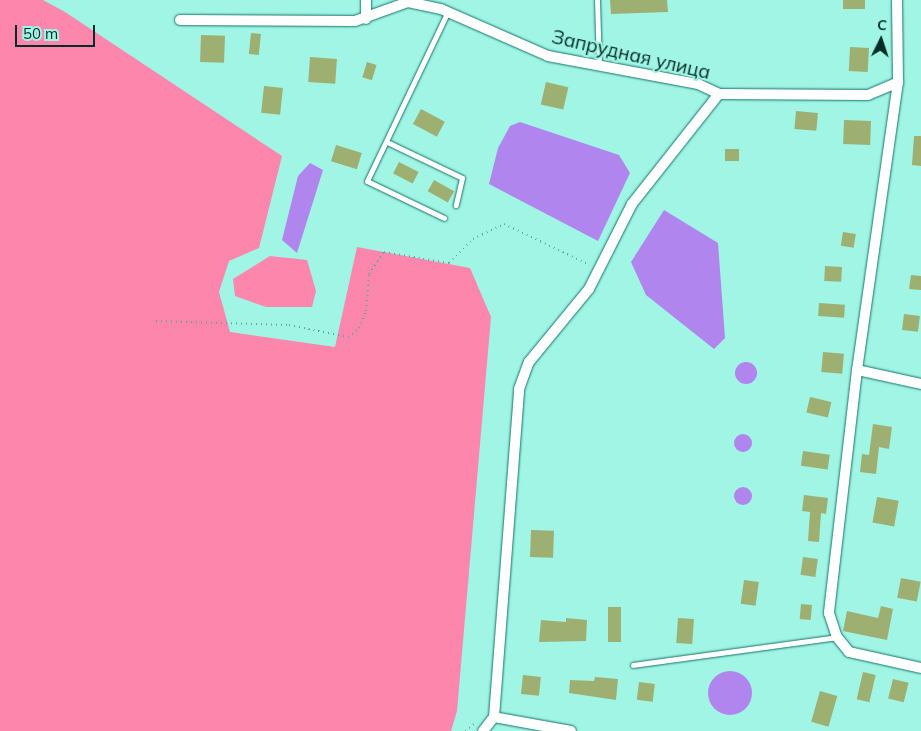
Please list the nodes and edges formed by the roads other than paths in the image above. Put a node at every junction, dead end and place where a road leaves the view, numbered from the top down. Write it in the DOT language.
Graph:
graph roads {
  1 [pos="366,0"];
  2 [pos="597,0"];
  3 [pos="897,0"];
  4 [pos="447,13"];
  5 [pos="180,20"];
  6 [pos="366,20"];
  7 [pos="599,67"];
  8 [pos="898,82"];
  9 [pos="719,94"];
  10 [pos="387,142"];
  11 [pos="456,205"];
  12 [pos="444,218"];
  13 [pos="857,370"];
  14 [pos="921,384"];
  15 [pos="837,637"];
  16 [pos="633,664"];
  17 [pos="921,668"];
  18 [pos="494,717"];
  19 [pos="483,731"];
  20 [pos="571,731"];
  1 -- 6 [label="street"];
  2 -- 7 [label="lane"];
  3 -- 8 [label="street"];
  4 -- 6 [label="street, Запрудная улица"];
  4 -- 7 [label="street, Запрудная улица"];
  4 -- 10 [label="lane"];
  5 -- 6 [label="street"];
  7 -- 9 [label="street, Запрудная улица"];
  8 -- 9 [label="street, Запрудная улица"];
  8 -- 13 [label="street"];
  9 -- 18 [label="street"];
  10 -- 11 [label="lane"];
  10 -- 12 [label="lane"];
  13 -- 14 [label="street"];
  13 -- 15 [label="street"];
  15 -- 16 [label="lane"];
  15 -- 17 [label="street"];
  18 -- 19 [label="street"];
  18 -- 20 [label="street"];
}
